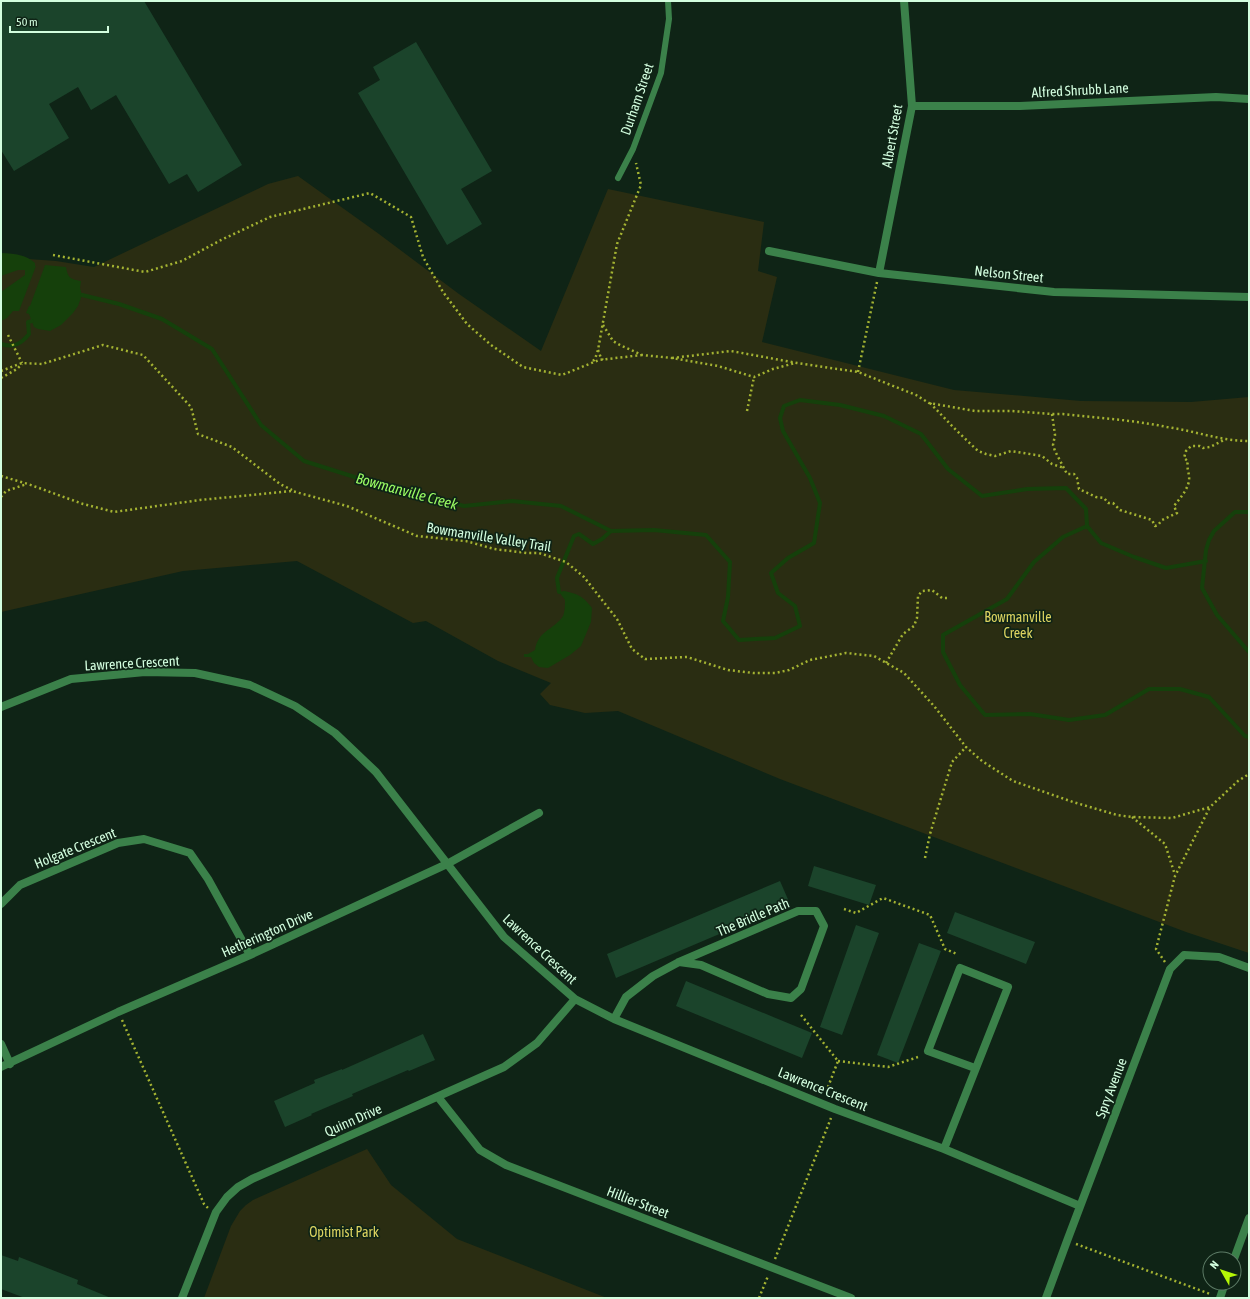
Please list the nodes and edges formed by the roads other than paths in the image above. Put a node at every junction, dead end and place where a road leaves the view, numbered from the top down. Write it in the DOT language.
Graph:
graph roads {
  1 [pos="668,1"];
  2 [pos="904,1"];
  3 [pos="1249,99"];
  4 [pos="912,106"];
  5 [pos="618,178"];
  6 [pos="769,250"];
  7 [pos="879,273"];
  8 [pos="1249,297"];
  9 [pos="1,707"];
  10 [pos="540,813"];
  11 [pos="447,864"];
  12 [pos="1,904"];
  13 [pos="250,955"];
  14 [pos="679,962"];
  15 [pos="1249,968"];
  16 [pos="575,999"];
  17 [pos="614,1019"];
  18 [pos="1,1044"];
  19 [pos="10,1064"];
  20 [pos="1,1067"];
  21 [pos="975,1068"];
  22 [pos="438,1097"];
  23 [pos="944,1149"];
  24 [pos="1080,1206"];
  25 [pos="1249,1218"];
  26 [pos="1237,1251"];
  27 [pos="182,1298"];
  28 [pos="851,1298"];
  29 [pos="1046,1298"];
  1 -- 5 [label="lane, Durham Street"];
  2 -- 4 [label="street, Albert Street"];
  3 -- 4 [label="street, Alfred Shrubb Lane"];
  4 -- 7 [label="street, Albert Street"];
  6 -- 7 [label="street, Nelson Street"];
  7 -- 8 [label="street, Nelson Street"];
  9 -- 11 [label="street, Lawrence Crescent"];
  10 -- 11 [label="street, Hetherington Drive"];
  11 -- 13 [label="street, Hetherington Drive"];
  11 -- 16 [label="street, Lawrence Crescent"];
  12 -- 13 [label="street, Holgate Crescent"];
  13 -- 19 [label="street, Hetherington Drive"];
  14 -- 14 [label="street, The Bridle Path"];
  14 -- 17 [label="street, The Bridle Path"];
  15 -- 24 [label="street, Spry Avenue"];
  16 -- 17 [label="street, Lawrence Crescent"];
  16 -- 22 [label="street, Quinn Drive"];
  17 -- 23 [label="street, Lawrence Crescent"];
  18 -- 19 [label="street"];
  19 -- 20 [label="street, Hetherington Drive"];
  21 -- 21 [label="street"];
  21 -- 23 [label="street"];
  22 -- 27 [label="street, Quinn Drive"];
  22 -- 28 [label="street, Hillier Street"];
  23 -- 24 [label="street, Lawrence Crescent"];
  24 -- 29 [label="street, Spry Avenue"];
  25 -- 26 [label="street"];
}
